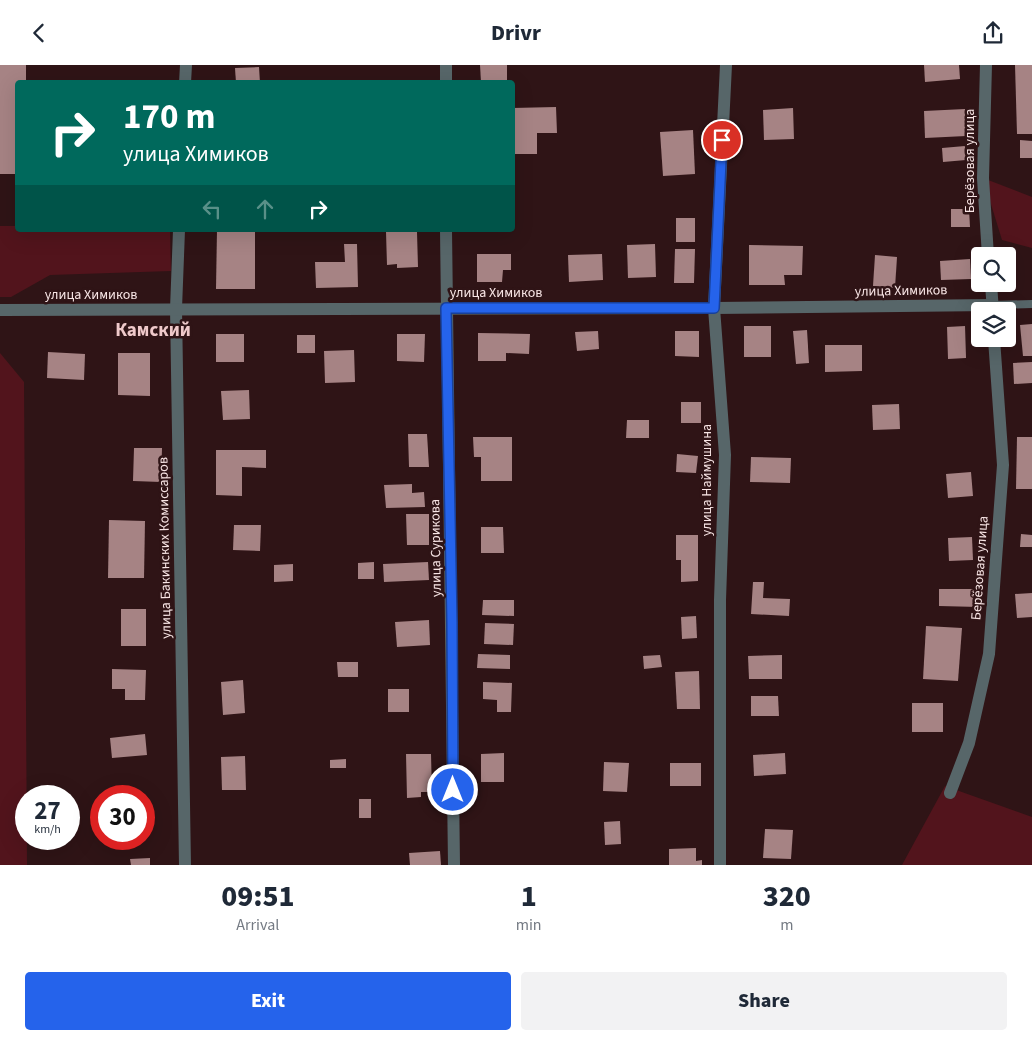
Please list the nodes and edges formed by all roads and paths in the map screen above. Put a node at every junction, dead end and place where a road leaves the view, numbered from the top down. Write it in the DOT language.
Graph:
graph roads {
  1 [pos="186,65"];
  2 [pos="446,65"];
  3 [pos="726,65"];
  4 [pos="986,65"];
  5 [pos="185,80"];
  6 [pos="446,80"];
  7 [pos="179,232"];
  8 [pos="446,232"];
  9 [pos="987,247"];
  10 [pos="1032,304"];
  11 [pos="1016,306"];
  12 [pos="446,308"];
  13 [pos="714,308"];
  14 [pos="971,308"];
  15 [pos="176,309"];
  16 [pos="0,310"];
  17 [pos="995,347"];
  18 [pos="950,793"];
  19 [pos="185,865"];
  20 [pos="454,865"];
  21 [pos="720,865"];
  1 -- 5 [label="street"];
  2 -- 6 [label="street"];
  3 -- 13 [label="street, улица Наймушина"];
  4 -- 9 [label="street, Берёзовая улица"];
  7 -- 15 [label="street, улица Бакинских Комиссаров"];
  8 -- 12 [label="street, улица Сурикова"];
  10 -- 11 [label="lane"];
  12 -- 13 [label="street, улица Химиков"];
  12 -- 15 [label="street, улица Химиков"];
  12 -- 20 [label="street, улица Сурикова"];
  13 -- 14 [label="street, улица Химиков"];
  13 -- 21 [label="street, улица Наймушина"];
  15 -- 16 [label="street, улица Химиков"];
  15 -- 19 [label="street, улица Бакинских Комиссаров"];
  17 -- 18 [label="street, Берёзовая улица"];
}
